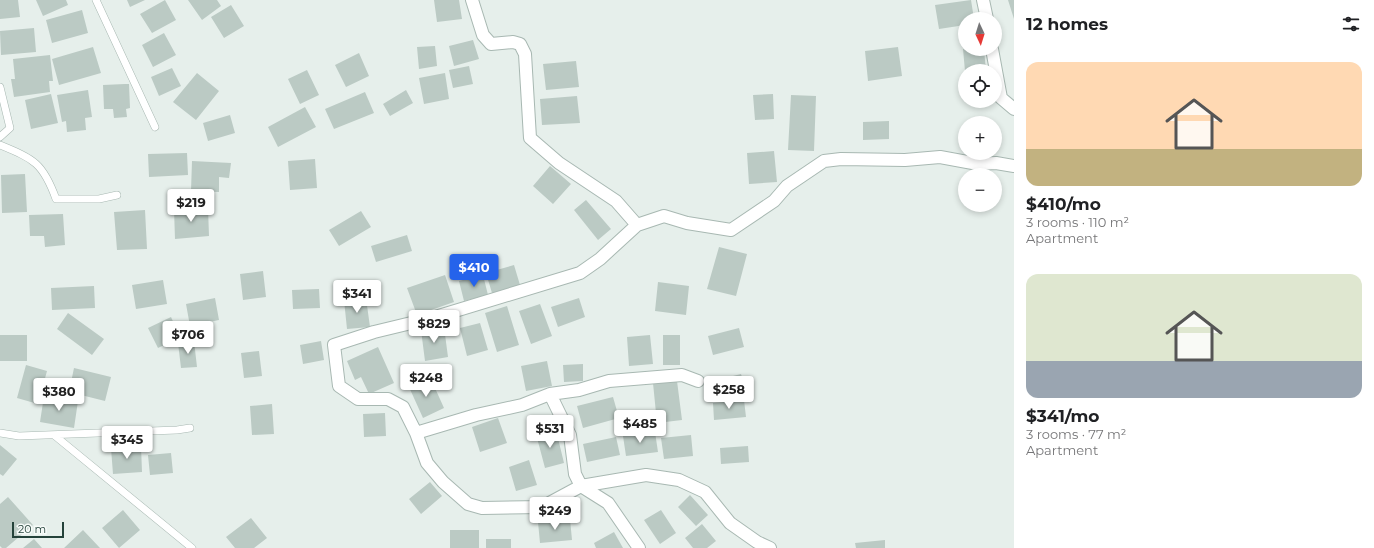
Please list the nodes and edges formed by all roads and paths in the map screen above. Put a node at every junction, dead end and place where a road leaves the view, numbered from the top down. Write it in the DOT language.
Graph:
graph roads {
  1 [pos="96,0"];
  2 [pos="472,0"];
  3 [pos="983,0"];
  4 [pos="986,12"];
  5 [pos="993,56"];
  6 [pos="0,87"];
  7 [pos="1014,109"];
  8 [pos="155,127"];
  9 [pos="0,136"];
  10 [pos="0,145"];
  11 [pos="1014,166"];
  12 [pos="117,196"];
  13 [pos="637,225"];
  14 [pos="698,381"];
  15 [pos="550,394"];
  16 [pos="190,428"];
  17 [pos="416,432"];
  18 [pos="0,433"];
  19 [pos="54,434"];
  20 [pos="581,486"];
  21 [pos="192,548"];
  22 [pos="639,548"];
  23 [pos="770,548"];
  1 -- 8 [label="lane"];
  2 -- 13 [label="street"];
  3 -- 4 [label="street"];
  5 -- 7 [label="street"];
  6 -- 9 [label="lane"];
  10 -- 12 [label="lane"];
  11 -- 13 [label="street"];
  13 -- 17 [label="street"];
  14 -- 15 [label="street"];
  15 -- 17 [label="street"];
  15 -- 20 [label="street"];
  16 -- 19 [label="lane"];
  17 -- 20 [label="street"];
  18 -- 19 [label="lane"];
  19 -- 21 [label="lane"];
  20 -- 22 [label="street"];
  20 -- 23 [label="street"];
}
